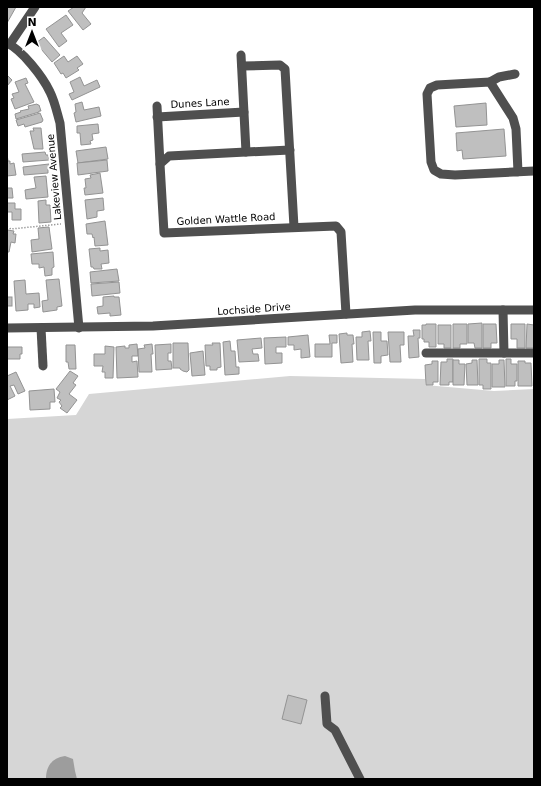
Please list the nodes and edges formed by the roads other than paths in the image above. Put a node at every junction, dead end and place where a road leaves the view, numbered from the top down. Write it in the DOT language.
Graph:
graph roads {
  1 [pos="35,7"];
  2 [pos="9,44"];
  3 [pos="241,55"];
  4 [pos="242,66"];
  5 [pos="514,74"];
  6 [pos="490,82"];
  7 [pos="157,106"];
  8 [pos="244,112"];
  9 [pos="157,117"];
  10 [pos="290,150"];
  11 [pos="246,152"];
  12 [pos="160,164"];
  13 [pos="534,170"];
  14 [pos="518,172"];
  15 [pos="294,227"];
  16 [pos="503,310"];
  17 [pos="534,310"];
  18 [pos="346,314"];
  19 [pos="7,328"];
  20 [pos="41,328"];
  21 [pos="79,328"];
  22 [pos="426,353"];
  23 [pos="504,353"];
  24 [pos="534,353"];
  25 [pos="43,366"];
  26 [pos="325,696"];
  27 [pos="360,779"];
  1 -- 2 [label="street"];
  2 -- 21 [label="street, Lakeview Avenue"];
  3 -- 4 [label="street"];
  4 -- 8 [label="street"];
  4 -- 10 [label="street"];
  5 -- 6 [label="street"];
  6 -- 14 [label="street"];
  6 -- 14 [label="street"];
  7 -- 9 [label="street"];
  8 -- 9 [label="street, Dunes Lane"];
  8 -- 11 [label="street"];
  9 -- 12 [label="street"];
  10 -- 11 [label="street"];
  10 -- 15 [label="street"];
  11 -- 12 [label="street"];
  12 -- 15 [label="street, Golden Wattle Road"];
  13 -- 14 [label="street"];
  15 -- 18 [label="street, Golden Wattle Road"];
  16 -- 17 [label="street, Lochside Drive"];
  16 -- 18 [label="street, Lochside Drive"];
  16 -- 23 [label="street"];
  18 -- 21 [label="street, Lochside Drive"];
  19 -- 20 [label="street, Lochside Drive"];
  20 -- 21 [label="street, Lochside Drive"];
  20 -- 25 [label="street"];
  22 -- 23 [label="street"];
  23 -- 24 [label="street"];
  26 -- 27 [label="street"];
}
